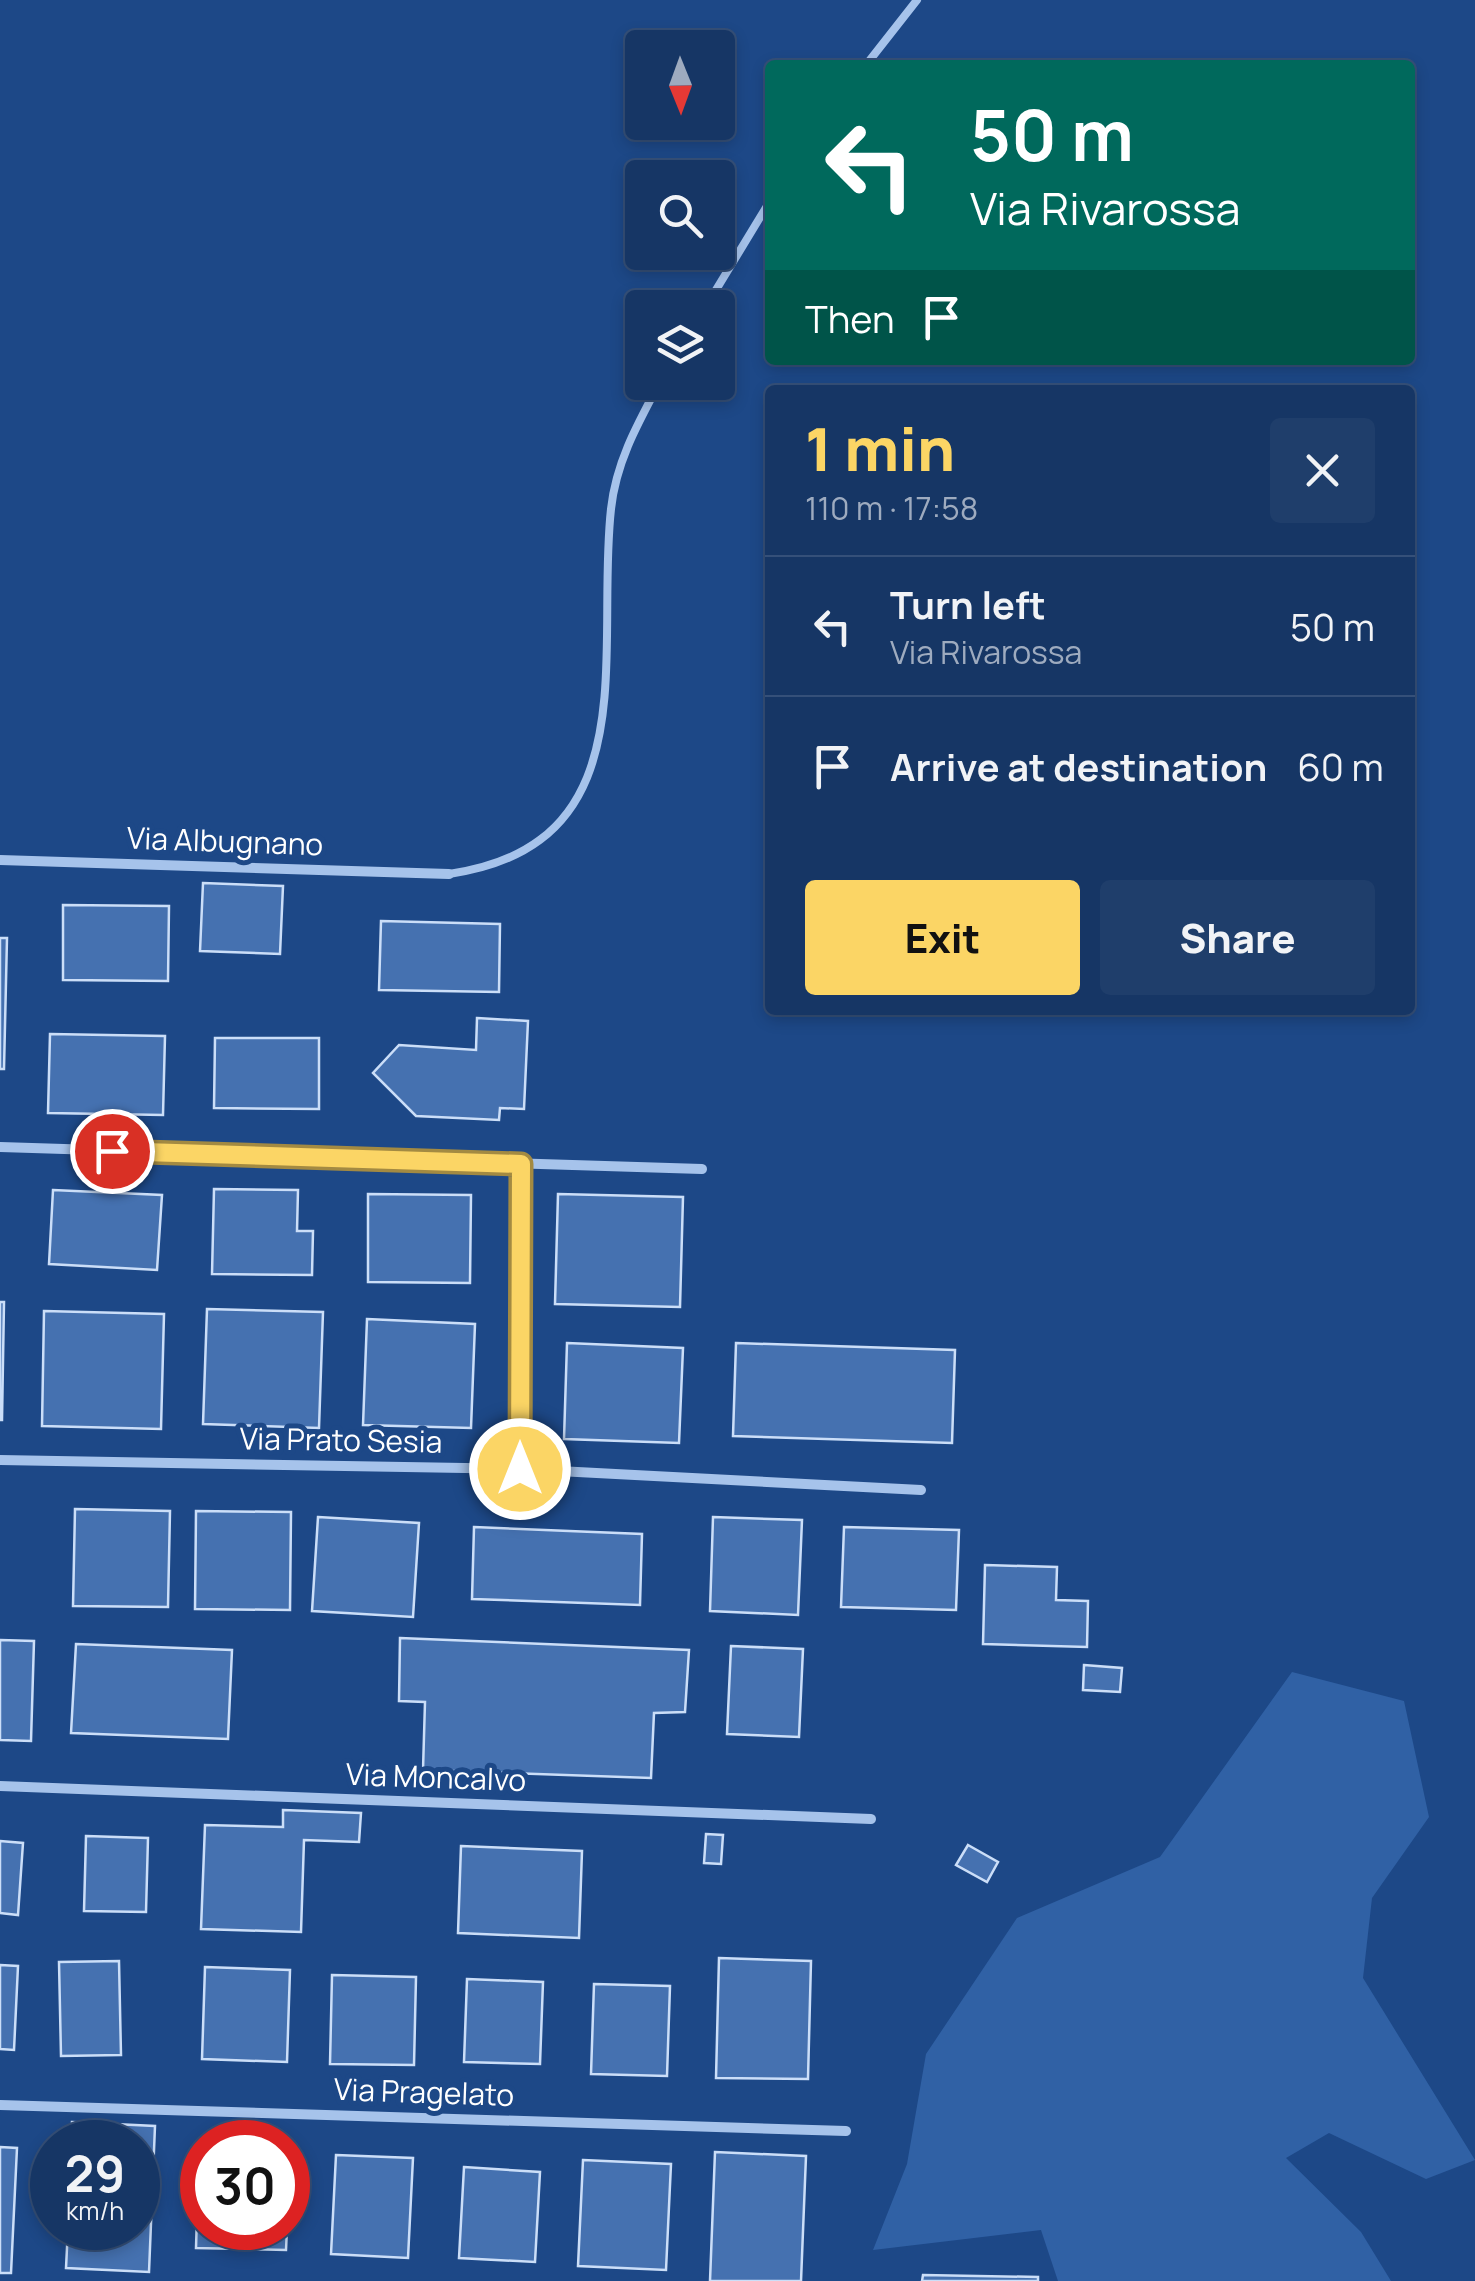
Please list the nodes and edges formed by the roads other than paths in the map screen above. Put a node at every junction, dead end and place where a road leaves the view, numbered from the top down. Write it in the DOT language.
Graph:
graph roads {
  1 [pos="917,0"];
  2 [pos="870,60"];
  3 [pos="765,209"];
  4 [pos="716,290"];
  5 [pos="650,400"];
  6 [pos="0,860"];
  7 [pos="449,874"];
  8 [pos="0,1147"];
  9 [pos="521,1164"];
  10 [pos="702,1169"];
  11 [pos="0,1460"];
  12 [pos="520,1469"];
  13 [pos="921,1490"];
  14 [pos="0,1786"];
  15 [pos="870,1819"];
  16 [pos="0,2104"];
  17 [pos="846,2132"];
  1 -- 2 [label="lane"];
  3 -- 4 [label="lane"];
  5 -- 7 [label="lane"];
  6 -- 7 [label="street, Via Albugnano"];
  8 -- 9 [label="street"];
  9 -- 10 [label="street"];
  9 -- 12 [label="street"];
  11 -- 12 [label="street, Via Prato Sesia"];
  12 -- 13 [label="street, Via Prato Sesia"];
  14 -- 15 [label="street, Via Moncalvo"];
  16 -- 17 [label="street, Via Pragelato"];
}
